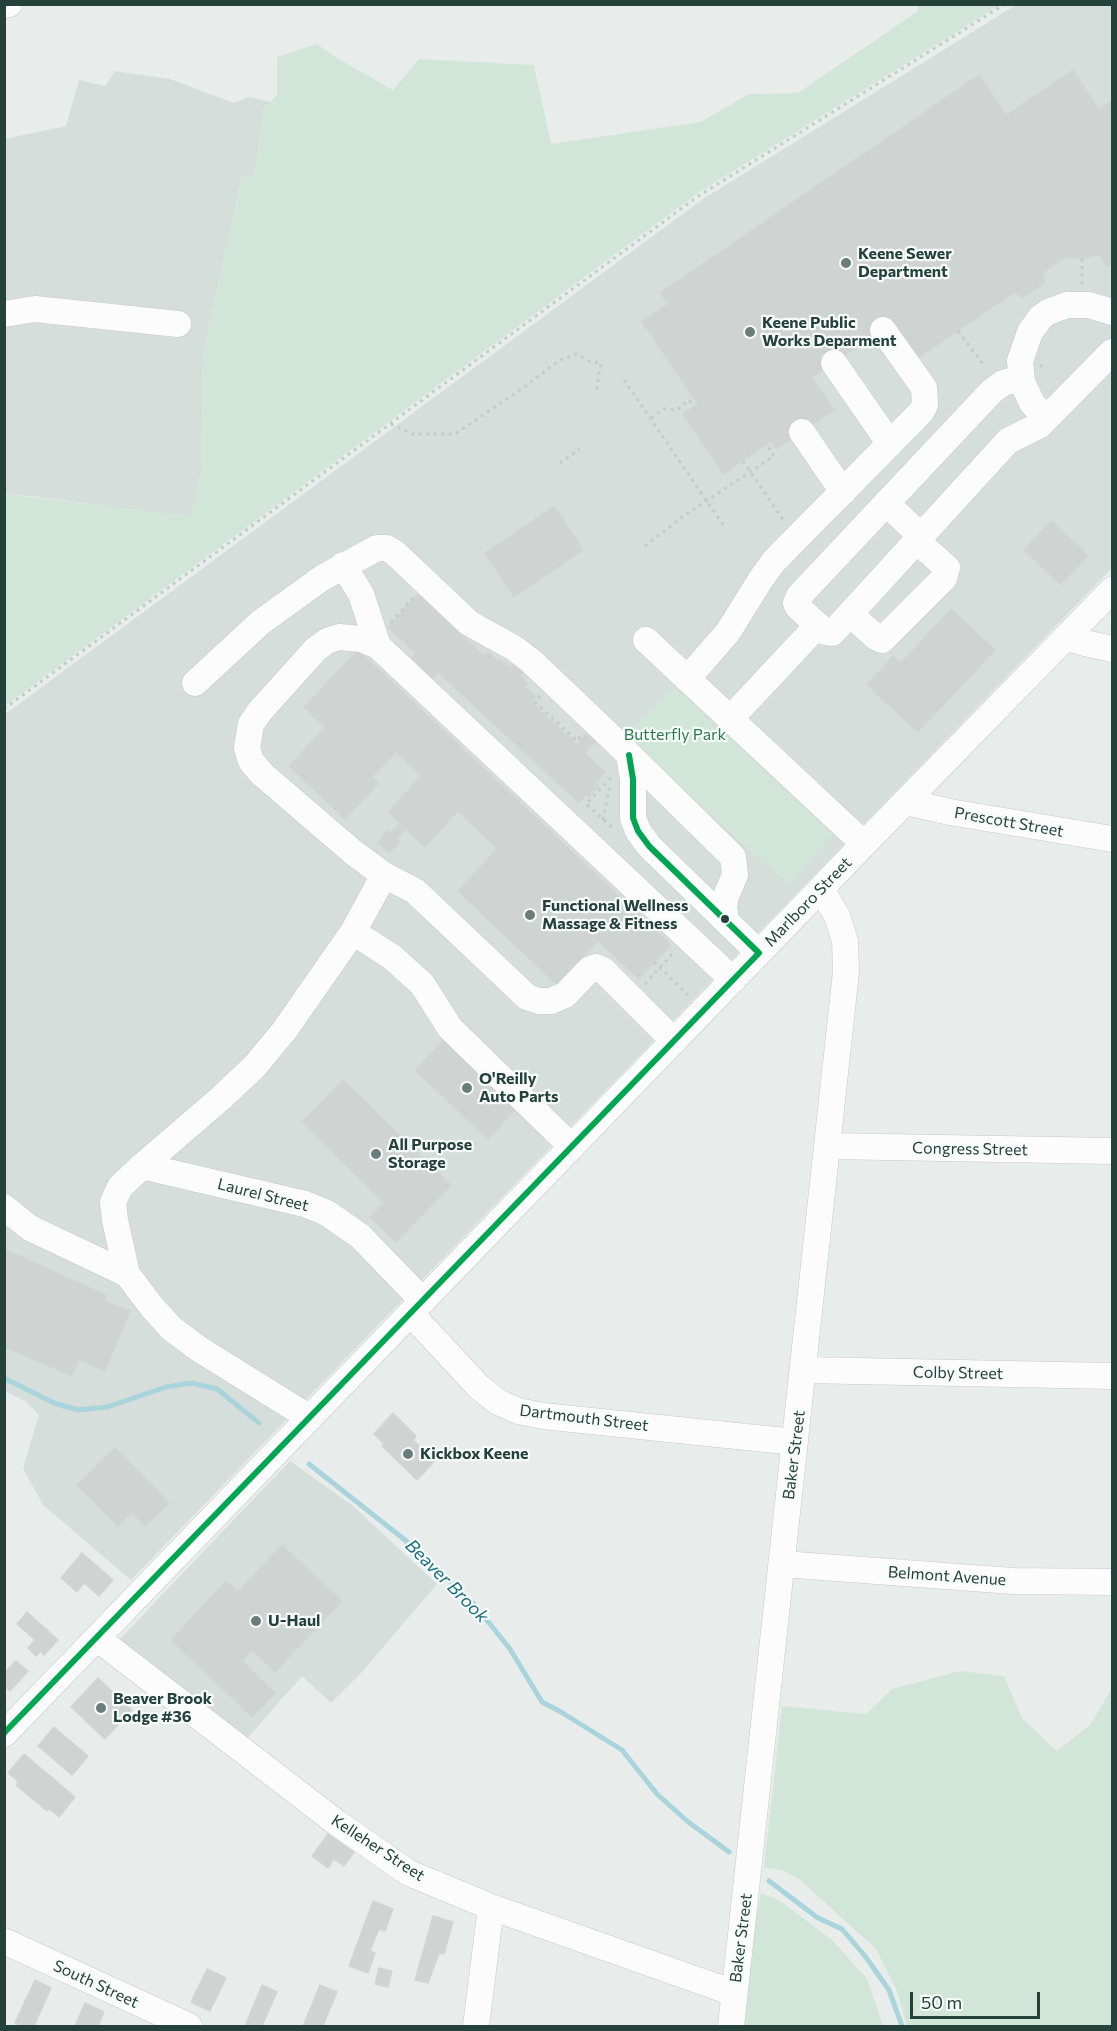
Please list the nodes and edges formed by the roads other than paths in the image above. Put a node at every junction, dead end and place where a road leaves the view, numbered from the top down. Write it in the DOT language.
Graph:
graph roads {
  1 [pos="9,4"];
  2 [pos="4,5"];
  3 [pos="1113,312"];
  4 [pos="4,314"];
  5 [pos="178,324"];
  6 [pos="883,330"];
  7 [pos="1111,357"];
  8 [pos="834,363"];
  9 [pos="1021,378"];
  10 [pos="1046,419"];
  11 [pos="802,432"];
  12 [pos="890,444"];
  13 [pos="843,492"];
  14 [pos="886,503"];
  15 [pos="919,538"];
  16 [pos="343,565"];
  17 [pos="1113,590"];
  18 [pos="850,614"];
  19 [pos="818,626"];
  20 [pos="381,637"];
  21 [pos="1068,638"];
  22 [pos="646,640"];
  23 [pos="1113,649"];
  24 [pos="687,679"];
  25 [pos="195,682"];
  26 [pos="730,719"];
  27 [pos="628,755"];
  28 [pos="906,801"];
  29 [pos="1113,839"];
  30 [pos="864,844"];
  31 [pos="384,875"];
  32 [pos="821,889"];
  33 [pos="726,918"];
  34 [pos="353,932"];
  35 [pos="759,953"];
  36 [pos="733,980"];
  37 [pos="674,1041"];
  38 [pos="828,1146"];
  39 [pos="572,1148"];
  40 [pos="1113,1151"];
  41 [pos="142,1166"];
  42 [pos="4,1207"];
  43 [pos="127,1274"];
  44 [pos="417,1308"];
  45 [pos="804,1370"];
  46 [pos="1113,1376"];
  47 [pos="310,1418"];
  48 [pos="795,1442"];
  49 [pos="782,1564"];
  50 [pos="1113,1582"];
  51 [pos="98,1639"];
  52 [pos="4,1734"];
  53 [pos="491,1907"];
  54 [pos="4,1941"];
  55 [pos="734,1993"];
  56 [pos="189,2026"];
  57 [pos="476,2026"];
  58 [pos="731,2026"];
  1 -- 2 [label="street"];
  3 -- 9 [label="street"];
  4 -- 5 [label="street"];
  6 -- 12 [label="street"];
  7 -- 10 [label="street"];
  8 -- 12 [label="street"];
  9 -- 10 [label="street"];
  9 -- 14 [label="street"];
  10 -- 15 [label="street"];
  11 -- 13 [label="street"];
  12 -- 13 [label="street"];
  13 -- 24 [label="street"];
  14 -- 15 [label="street"];
  14 -- 19 [label="street"];
  15 -- 18 [label="street"];
  15 -- 18 [label="street"];
  16 -- 20 [label="street"];
  16 -- 25 [label="street"];
  16 -- 27 [label="street"];
  17 -- 21 [label="street, Marlboro Street"];
  18 -- 19 [label="street"];
  19 -- 26 [label="street"];
  20 -- 31 [label="street"];
  20 -- 36 [label="street"];
  21 -- 23 [label="street"];
  21 -- 28 [label="street, Marlboro Street"];
  22 -- 24 [label="street"];
  24 -- 26 [label="street"];
  26 -- 30 [label="street"];
  27 -- 33 [label="street"];
  27 -- 33 [label="street"];
  28 -- 29 [label="street, Prescott Street"];
  28 -- 30 [label="street, Marlboro Street"];
  30 -- 32 [label="street, Marlboro Street"];
  31 -- 34 [label="street"];
  31 -- 37 [label="street"];
  32 -- 35 [label="street, Marlboro Street"];
  32 -- 38 [label="street, Baker Street"];
  33 -- 35 [label="street"];
  34 -- 39 [label="street"];
  34 -- 41 [label="street"];
  35 -- 36 [label="street, Marlboro Street"];
  36 -- 37 [label="street, Marlboro Street"];
  37 -- 39 [label="street, Marlboro Street"];
  38 -- 40 [label="street, Congress Street"];
  38 -- 45 [label="street, Baker Street"];
  39 -- 44 [label="street, Marlboro Street"];
  41 -- 43 [label="street"];
  41 -- 44 [label="street, Laurel Street"];
  42 -- 43 [label="street"];
  43 -- 47 [label="street"];
  44 -- 47 [label="street, Marlboro Street"];
  44 -- 48 [label="street, Dartmouth Street"];
  45 -- 46 [label="street, Colby Street"];
  45 -- 48 [label="street, Baker Street"];
  47 -- 51 [label="street, Marlboro Street"];
  48 -- 49 [label="street, Baker Street"];
  49 -- 50 [label="street, Belmont Avenue"];
  49 -- 55 [label="street, Baker Street"];
  51 -- 52 [label="street, Marlboro Street"];
  51 -- 53 [label="street, Kelleher Street"];
  53 -- 55 [label="street, Kelleher Street"];
  53 -- 57 [label="street"];
  54 -- 56 [label="street, South Street"];
  55 -- 58 [label="street, Baker Street"];
}
